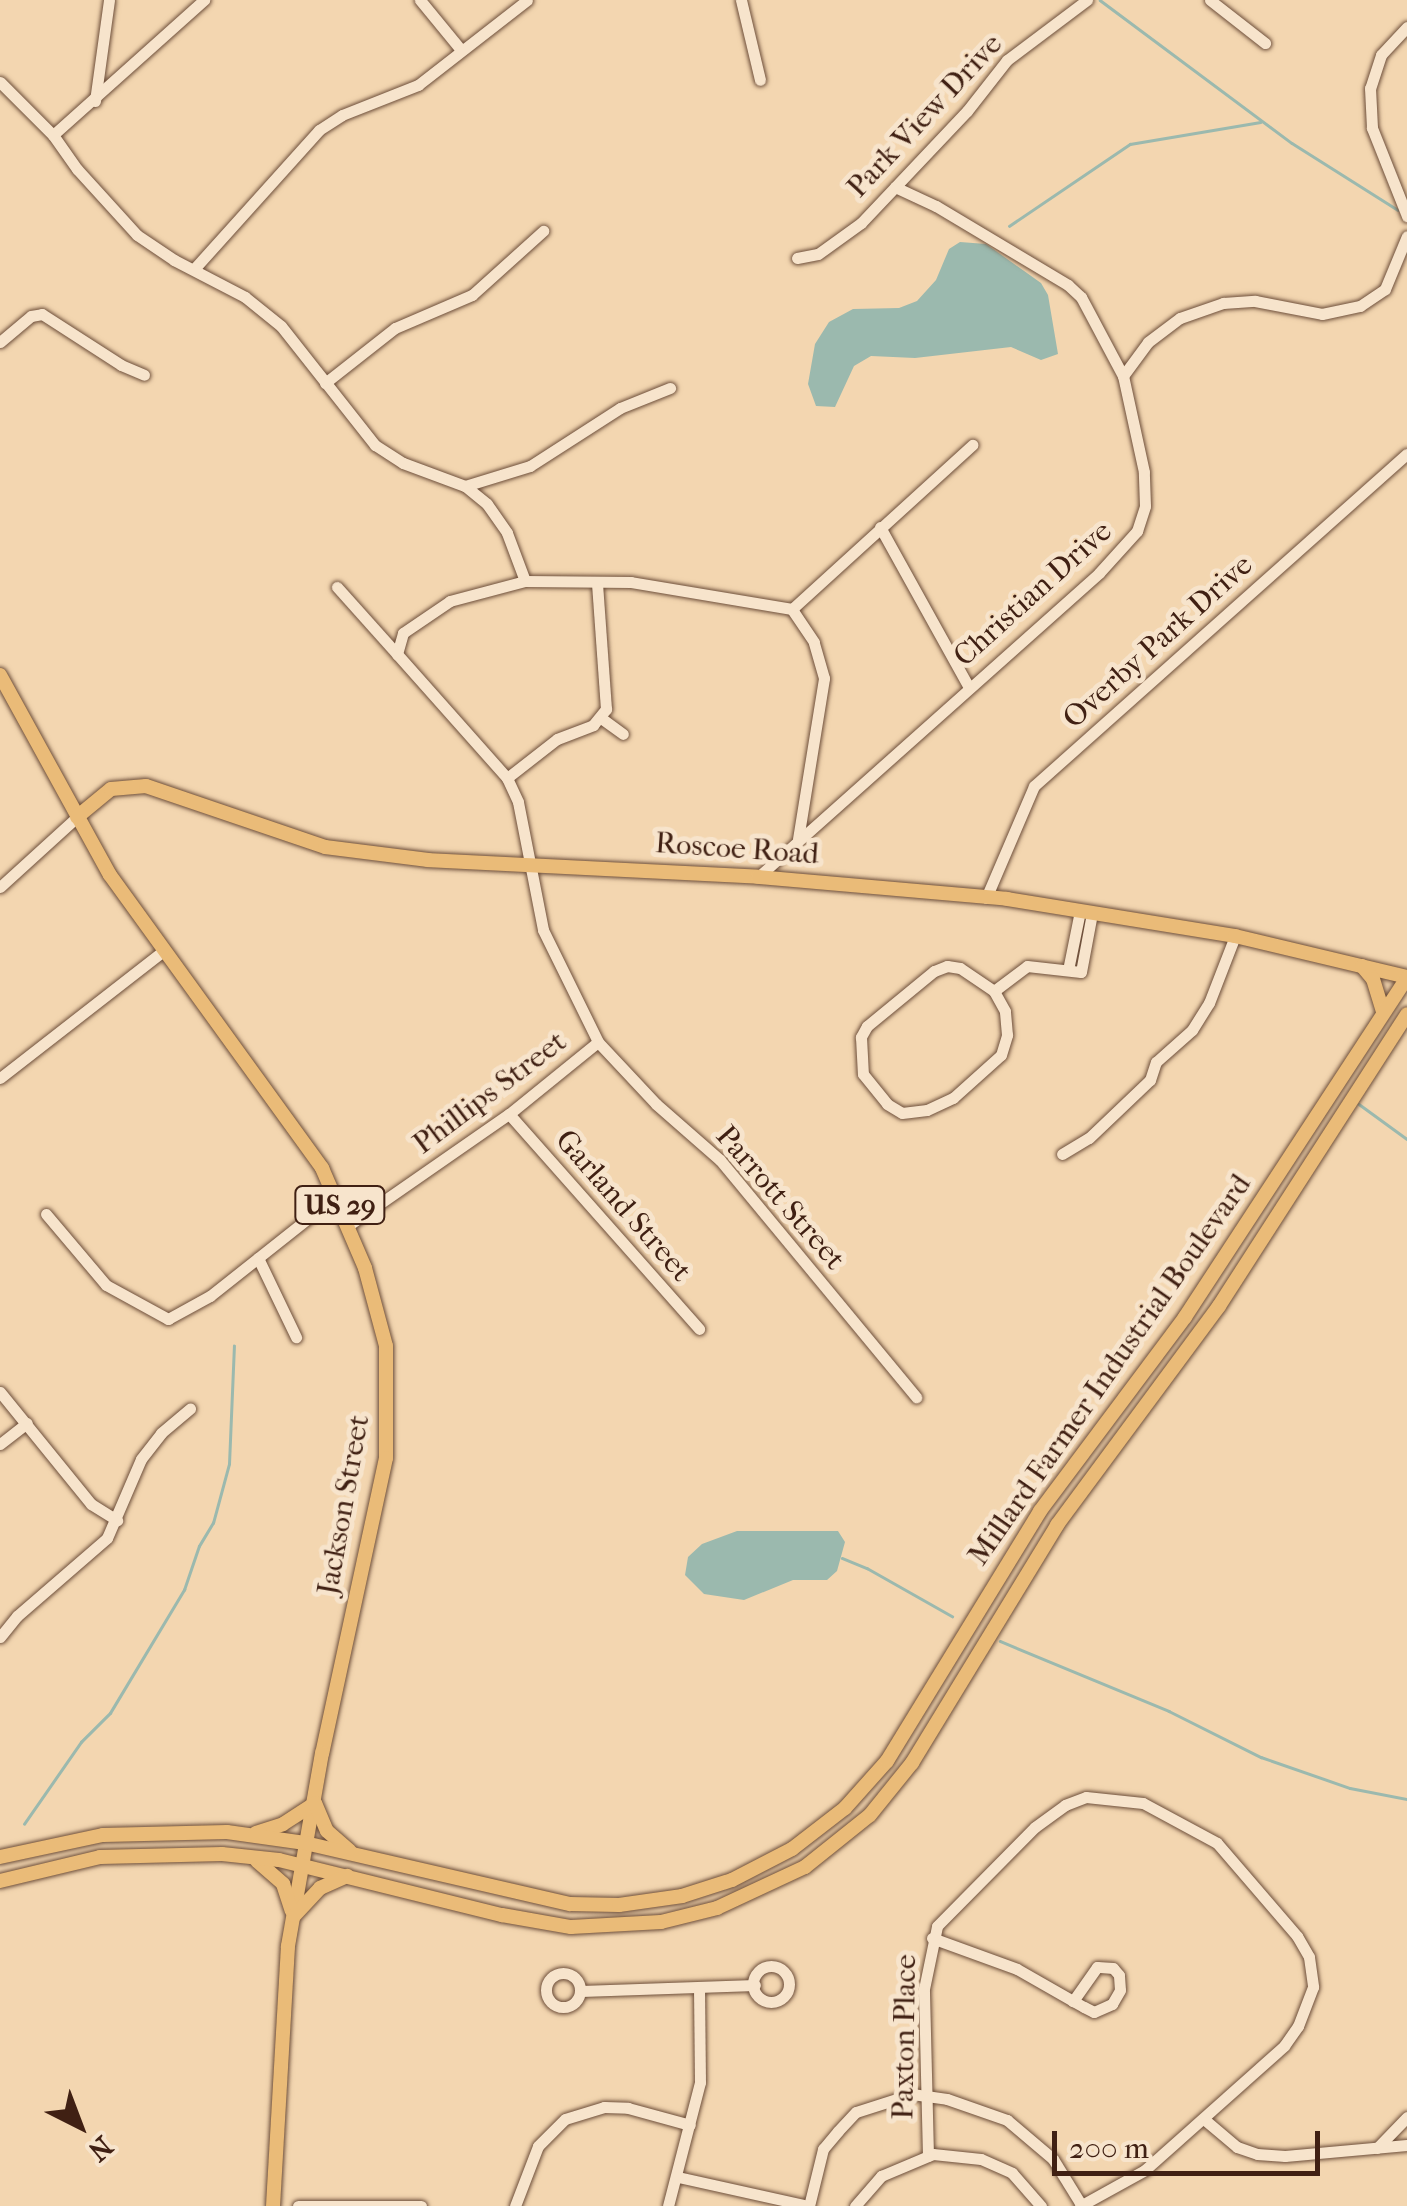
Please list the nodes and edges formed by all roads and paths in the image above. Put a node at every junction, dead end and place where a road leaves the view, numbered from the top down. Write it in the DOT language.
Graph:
graph roads {
  1 [pos="110,0"];
  2 [pos="204,0"];
  3 [pos="420,0"];
  4 [pos="527,0"];
  5 [pos="741,0"];
  6 [pos="1087,0"];
  7 [pos="1210,0"];
  8 [pos="1407,27"];
  9 [pos="1265,43"];
  10 [pos="462,50"];
  11 [pos="760,80"];
  12 [pos="0,82"];
  13 [pos="95,102"];
  14 [pos="53,135"];
  15 [pos="895,187"];
  16 [pos="1407,216"];
  17 [pos="543,231"];
  18 [pos="1407,236"];
  19 [pos="797,258"];
  20 [pos="194,270"];
  21 [pos="0,342"];
  22 [pos="144,375"];
  23 [pos="1123,376"];
  24 [pos="325,383"];
  25 [pos="670,388"];
  26 [pos="972,445"];
  27 [pos="1407,454"];
  28 [pos="465,486"];
  29 [pos="880,528"];
  30 [pos="524,581"];
  31 [pos="597,582"];
  32 [pos="337,586"];
  33 [pos="792,608"];
  34 [pos="396,654"];
  35 [pos="0,675"];
  36 [pos="968,686"];
  37 [pos="601,718"];
  38 [pos="623,734"];
  39 [pos="507,778"];
  40 [pos="77,817"];
  41 [pos="798,839"];
  42 [pos="527,862"];
  43 [pos="758,877"];
  44 [pos="0,886"];
  45 [pos="986,898"];
  46 [pos="1086,912"];
  47 [pos="1235,936"];
  48 [pos="163,951"];
  49 [pos="1362,966"];
  50 [pos="1407,977"];
  51 [pos="994,992"];
  52 [pos="1383,1011"];
  53 [pos="1407,1014"];
  54 [pos="598,1042"];
  55 [pos="0,1078"];
  56 [pos="510,1114"];
  57 [pos="1062,1154"];
  58 [pos="336,1196"];
  59 [pos="46,1214"];
  60 [pos="349,1226"];
  61 [pos="258,1258"];
  62 [pos="698,1330"];
  63 [pos="296,1338"];
  64 [pos="0,1392"];
  65 [pos="916,1396"];
  66 [pos="190,1409"];
  67 [pos="26,1422"];
  68 [pos="0,1444"];
  69 [pos="117,1520"];
  70 [pos="0,1638"];
  71 [pos="315,1802"];
  72 [pos="251,1834"];
  73 [pos="305,1843"];
  74 [pos="355,1855"];
  75 [pos="247,1856"];
  76 [pos="0,1857"];
  77 [pos="301,1865"];
  78 [pos="348,1876"];
  79 [pos="0,1881"];
  80 [pos="294,1917"];
  81 [pos="932,1938"];
  82 [pos="755,1985"];
  83 [pos="699,1990"];
  84 [pos="580,1991"];
  85 [pos="1073,2001"];
  86 [pos="928,2096"];
  87 [pos="1407,2116"];
  88 [pos="1205,2120"];
  89 [pos="690,2125"];
  90 [pos="1407,2145"];
  91 [pos="1376,2148"];
  92 [pos="928,2156"];
  93 [pos="678,2178"];
  94 [pos="273,2206"];
  95 [pos="298,2206"];
  96 [pos="360,2206"];
  97 [pos="422,2206"];
  98 [pos="516,2206"];
  99 [pos="668,2206"];
  100 [pos="809,2206"];
  101 [pos="855,2206"];
  102 [pos="1041,2206"];
  103 [pos="1081,2206"];
  1 -- 13 [label="street"];
  2 -- 13 [label="street"];
  3 -- 10 [label="street"];
  4 -- 10 [label="street"];
  5 -- 11 [label="street"];
  6 -- 15 [label="street, Park View Drive"];
  7 -- 9 [label="street"];
  8 -- 16 [label="street"];
  10 -- 20 [label="street"];
  12 -- 14 [label="street"];
  13 -- 14 [label="street"];
  14 -- 20 [label="street"];
  15 -- 19 [label="street, Park View Drive"];
  15 -- 23 [label="street, Christian Drive"];
  17 -- 24 [label="street"];
  18 -- 23 [label="street"];
  20 -- 24 [label="street"];
  21 -- 22 [label="street"];
  23 -- 36 [label="street, Christian Drive"];
  24 -- 28 [label="street"];
  25 -- 28 [label="street"];
  26 -- 29 [label="street"];
  27 -- 45 [label="street, Overby Park Drive"];
  28 -- 30 [label="street"];
  29 -- 33 [label="street"];
  29 -- 36 [label="street"];
  30 -- 31 [label="street"];
  30 -- 34 [label="street"];
  31 -- 33 [label="street"];
  31 -- 37 [label="street"];
  32 -- 34 [label="street"];
  33 -- 41 [label="street"];
  34 -- 39 [label="street"];
  35 -- 40 [label="main road, Jackson Street / US 29"];
  36 -- 41 [label="street, Christian Drive"];
  37 -- 38 [label="street"];
  37 -- 39 [label="street"];
  39 -- 42 [label="street, Phillips Street"];
  40 -- 42 [label="main road, Roscoe Road"];
  40 -- 44 [label="street"];
  40 -- 48 [label="main road, Jackson Street / US 29"];
  41 -- 43 [label="street, Christian Drive"];
  42 -- 43 [label="main road, Roscoe Road"];
  42 -- 54 [label="street, Phillips Street"];
  43 -- 45 [label="main road, Roscoe Road"];
  45 -- 46 [label="main road, Roscoe Road"];
  46 -- 47 [label="main road, Roscoe Road"];
  46 -- 51 [label="street"];
  47 -- 49 [label="main road, Roscoe Road"];
  47 -- 57 [label="street"];
  48 -- 55 [label="street"];
  48 -- 58 [label="main road, Jackson Street / US 29"];
  49 -- 50 [label="main road, Roscoe Road"];
  49 -- 52 [label="main road"];
  50 -- 52 [label="main road, Millard Farmer Industrial Boulevard"];
  51 -- 51 [label="street"];
  52 -- 74 [label="main road, Millard Farmer Industrial Boulevard"];
  53 -- 78 [label="main road, Millard Farmer Industrial Boulevard"];
  54 -- 56 [label="street, Phillips Street"];
  54 -- 65 [label="street, Parrott Street"];
  56 -- 60 [label="street, Phillips Street"];
  56 -- 62 [label="street, Garland Street"];
  58 -- 60 [label="main road, Jackson Street / US 29"];
  58 -- 61 [label="street"];
  59 -- 61 [label="street"];
  60 -- 71 [label="main road, Jackson Street / US 29"];
  61 -- 63 [label="street"];
  64 -- 67 [label="street"];
  66 -- 69 [label="street"];
  67 -- 68 [label="street"];
  67 -- 69 [label="street"];
  69 -- 70 [label="street"];
  71 -- 72 [label="main road"];
  71 -- 73 [label="main road, Jackson Street / US 29"];
  71 -- 74 [label="main road"];
  72 -- 73 [label="main road, Millard Farmer Industrial Boulevard"];
  72 -- 76 [label="main road, Millard Farmer Industrial Boulevard"];
  73 -- 74 [label="main road, Millard Farmer Industrial Boulevard"];
  73 -- 77 [label="main road, Jackson Street / US 29"];
  75 -- 77 [label="main road, Millard Farmer Industrial Boulevard"];
  75 -- 79 [label="main road, Millard Farmer Industrial Boulevard"];
  75 -- 80 [label="main road"];
  77 -- 78 [label="main road, Millard Farmer Industrial Boulevard"];
  77 -- 80 [label="main road, Jackson Street / US 29"];
  78 -- 80 [label="main road"];
  80 -- 94 [label="main road, Jackson Street / US 29"];
  81 -- 85 [label="street"];
  81 -- 86 [label="street, Paxton Place"];
  81 -- 88 [label="street, Paxton Place"];
  82 -- 83 [label="street"];
  83 -- 84 [label="street"];
  83 -- 89 [label="street"];
  85 -- 85 [label="street"];
  86 -- 92 [label="street, Paxton Place"];
  86 -- 100 [label="street"];
  86 -- 103 [label="street"];
  87 -- 91 [label="street"];
  88 -- 91 [label="street"];
  88 -- 103 [label="street, Paxton Place"];
  89 -- 93 [label="street"];
  89 -- 98 [label="street"];
  90 -- 91 [label="street"];
  92 -- 101 [label="street"];
  92 -- 102 [label="street"];
  93 -- 99 [label="street"];
  93 -- 100 [label="street"];
  95 -- 96 [label="street"];
  96 -- 97 [label="street"];
}
